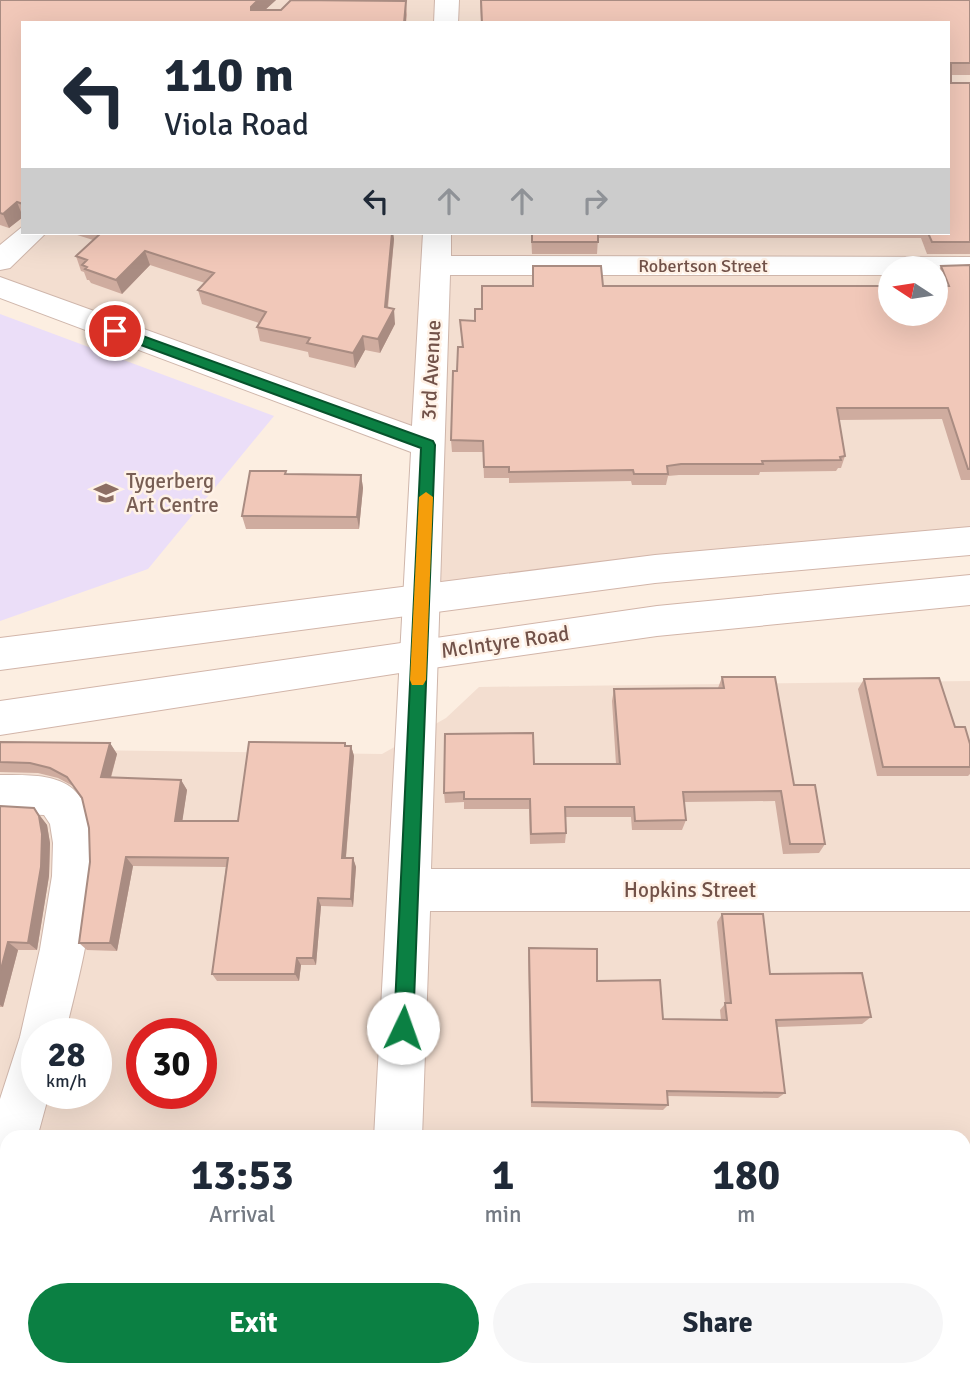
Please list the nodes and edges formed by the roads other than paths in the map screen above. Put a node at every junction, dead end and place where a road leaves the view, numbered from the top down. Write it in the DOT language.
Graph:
graph roads {
  1 [pos="30,235"];
  2 [pos="437,235"];
  3 [pos="0,261"];
  4 [pos="436,265"];
  5 [pos="970,267"];
  6 [pos="0,286"];
  7 [pos="428,445"];
  8 [pos="970,541"];
  9 [pos="970,590"];
  10 [pos="421,598"];
  11 [pos="0,654"];
  12 [pos="419,654"];
  13 [pos="0,718"];
  14 [pos="0,794"];
  15 [pos="409,890"];
  16 [pos="970,890"];
  17 [pos="46,1018"];
  18 [pos="21,1109"];
  19 [pos="15,1130"];
  20 [pos="398,1130"];
  1 -- 3 [label="street"];
  2 -- 4 [label="street, 3rd Avenue"];
  4 -- 5 [label="street, Robertson Street"];
  4 -- 7 [label="street, 3rd Avenue"];
  6 -- 7 [label="street"];
  7 -- 10 [label="street, 3rd Avenue"];
  8 -- 10 [label="street"];
  9 -- 12 [label="street, McIntyre Road"];
  10 -- 11 [label="street"];
  10 -- 12 [label="street, 3rd Avenue"];
  12 -- 13 [label="street, McIntyre Road"];
  12 -- 15 [label="street, 3rd Avenue"];
  14 -- 17 [label="street"];
  15 -- 16 [label="street, Hopkins Street"];
  15 -- 20 [label="street, 3rd Avenue"];
  18 -- 19 [label="street"];
}
